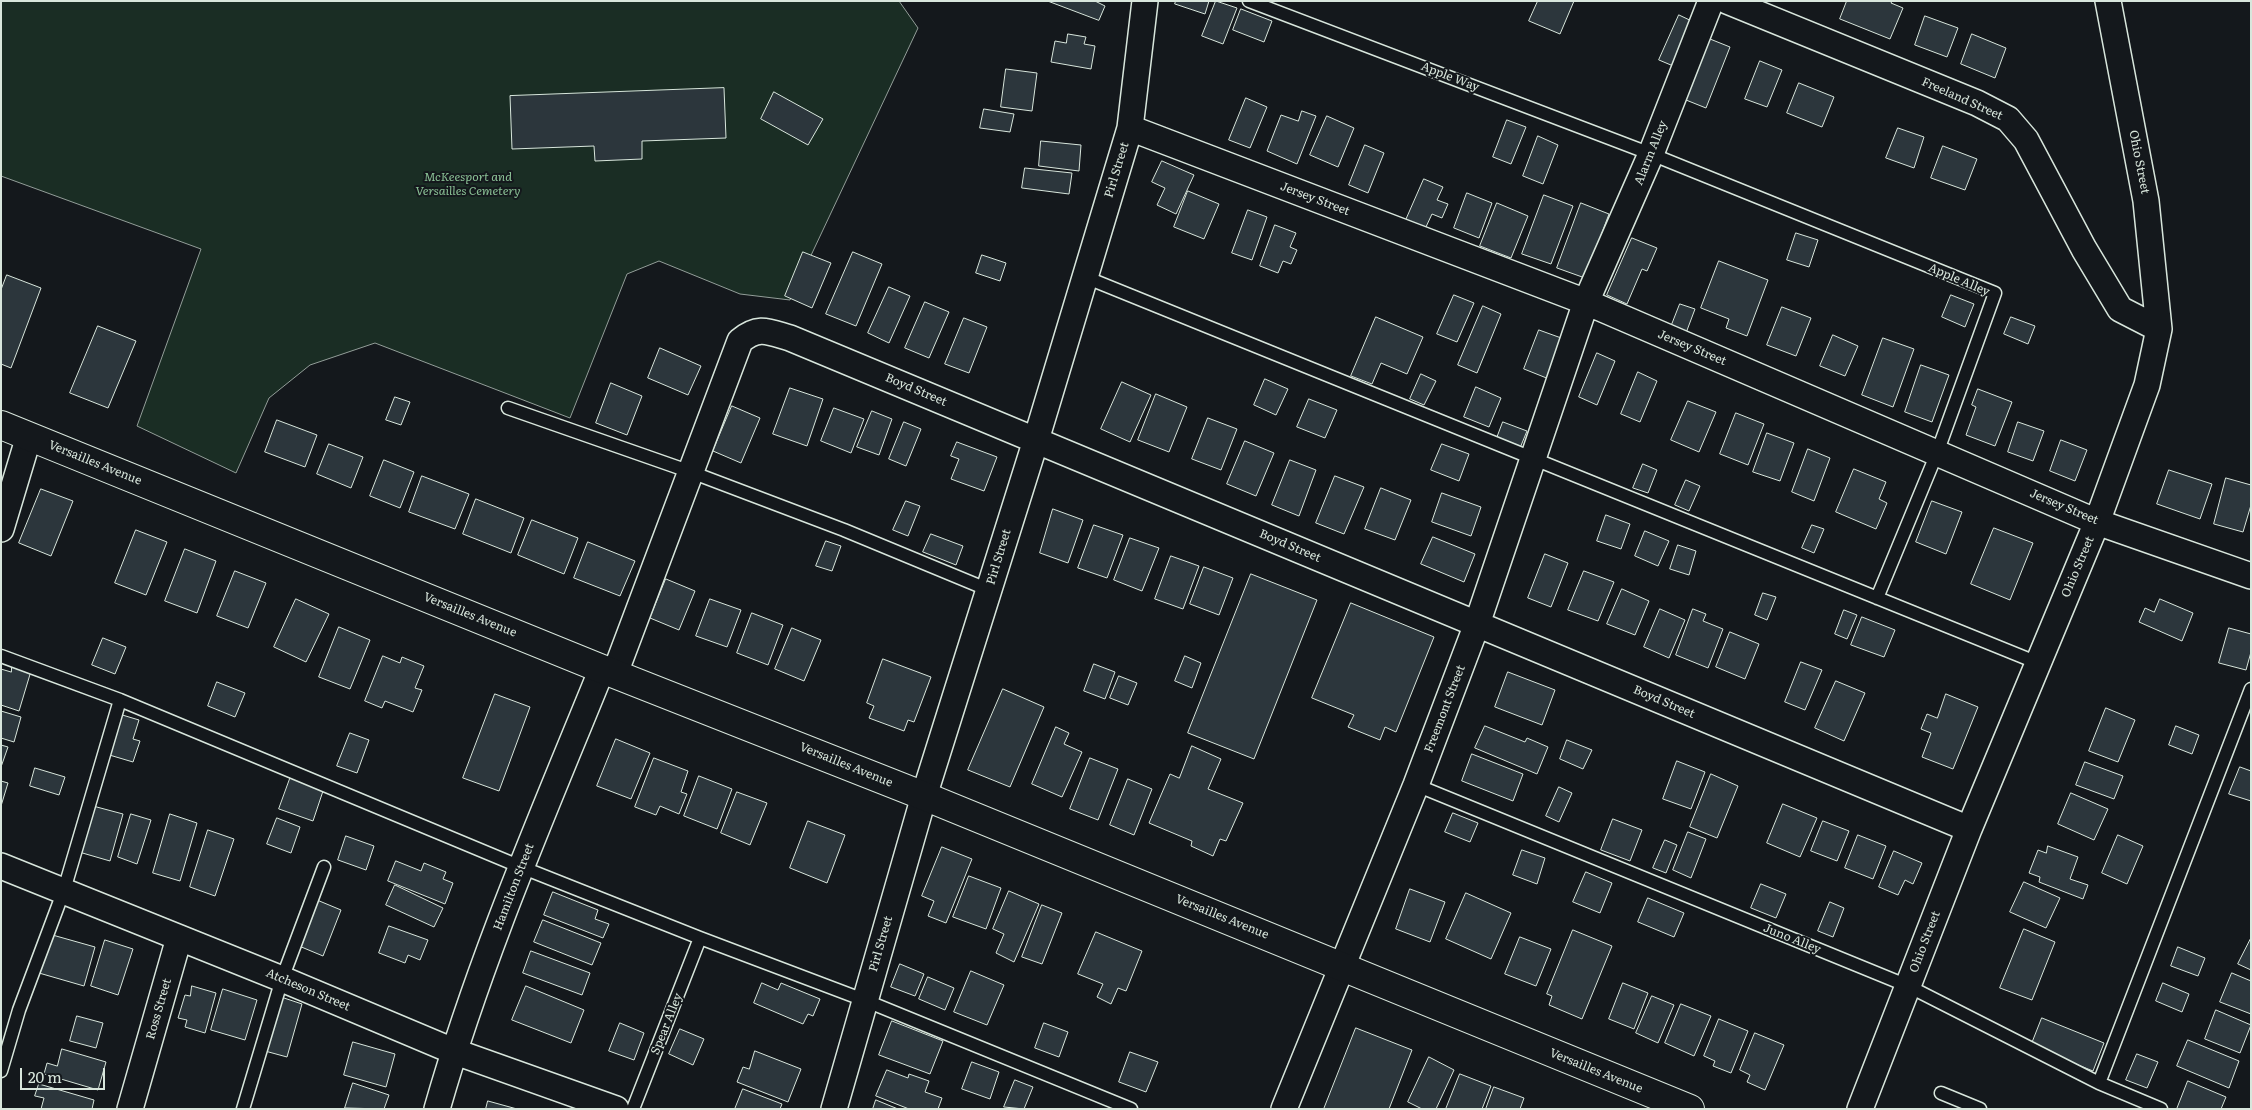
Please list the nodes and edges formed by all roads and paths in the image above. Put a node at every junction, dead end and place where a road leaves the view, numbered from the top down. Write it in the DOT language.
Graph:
graph roads {
  1 [pos="1145,1"];
  2 [pos="1248,1"];
  3 [pos="1710,1"];
  4 [pos="1727,1"];
  5 [pos="2108,1"];
  6 [pos="1130,128"];
  7 [pos="1651,154"];
  8 [pos="1085,276"];
  9 [pos="1586,302"];
  10 [pos="2159,329"];
  11 [pos="508,408"];
  12 [pos="1,425"];
  13 [pos="29,436"];
  14 [pos="1036,440"];
  15 [pos="1937,453"];
  16 [pos="1533,459"];
  17 [pos="691,472"];
  18 [pos="2097,522"];
  19 [pos="1,529"];
  20 [pos="2251,576"];
  21 [pos="989,590"];
  22 [pos="1877,598"];
  23 [pos="1477,624"];
  24 [pos="1,656"];
  25 [pos="2038,663"];
  26 [pos="608,671"];
  27 [pos="2251,689"];
  28 [pos="120,700"];
  29 [pos="1416,785"];
  30 [pos="924,796"];
  31 [pos="1969,829"];
  32 [pos="1,866"];
  33 [pos="521,867"];
  34 [pos="324,868"];
  35 [pos="64,890"];
  36 [pos="179,938"];
  37 [pos="700,938"];
  38 [pos="1342,966"];
  39 [pos="282,979"];
  40 [pos="1908,986"];
  41 [pos="864,1000"];
  42 [pos="453,1051"];
  43 [pos="1,1070"];
  44 [pos="2099,1083"];
  45 [pos="1941,1093"];
  46 [pos="130,1109"];
  47 [pos="243,1109"];
  48 [pos="437,1109"];
  49 [pos="616,1109"];
  50 [pos="633,1109"];
  51 [pos="834,1109"];
  52 [pos="1130,1109"];
  53 [pos="1284,1109"];
  54 [pos="1690,1109"];
  55 [pos="1860,1109"];
  56 [pos="1980,1109"];
  57 [pos="2161,1109"];
  1 -- 6 [label="street, Pirl Street"];
  2 -- 7 [label="lane, Apple Way"];
  3 -- 7 [label="street, Alarm Alley"];
  4 -- 10 [label="street, Freeland Street"];
  5 -- 10 [label="street, Ohio Street"];
  6 -- 8 [label="street, Pirl Street"];
  6 -- 9 [label="street, Jersey Street"];
  7 -- 9 [label="street, Alarm Alley"];
  7 -- 15 [label="lane, Apple Alley"];
  8 -- 14 [label="street, Pirl Street"];
  8 -- 16 [label="lane"];
  9 -- 15 [label="street, Jersey Street"];
  9 -- 16 [label="street, Freemont Street"];
  10 -- 18 [label="street, Ohio Street"];
  11 -- 17 [label="lane"];
  12 -- 13 [label="street, Versailles Avenue"];
  13 -- 19 [label="street"];
  13 -- 26 [label="street, Versailles Avenue"];
  14 -- 17 [label="street, Boyd Street"];
  14 -- 21 [label="street, Pirl Street"];
  14 -- 23 [label="street, Boyd Street"];
  15 -- 18 [label="street, Jersey Street"];
  15 -- 22 [label="lane, Apple Alley"];
  16 -- 22 [label="lane"];
  16 -- 23 [label="street, Freemont Street"];
  17 -- 21 [label="lane"];
  17 -- 26 [label="street, Boyd Street"];
  18 -- 20 [label="street, Jersey Street"];
  18 -- 25 [label="street, Ohio Street"];
  21 -- 30 [label="street, Pirl Street"];
  22 -- 25 [label="lane"];
  23 -- 29 [label="street, Freemont Street"];
  23 -- 31 [label="street, Boyd Street"];
  24 -- 28 [label="lane"];
  25 -- 31 [label="street, Ohio Street"];
  26 -- 30 [label="street, Versailles Avenue"];
  26 -- 33 [label="street, Hamilton Street"];
  27 -- 44 [label="lane"];
  28 -- 33 [label="lane"];
  28 -- 35 [label="lane"];
  29 -- 38 [label="street, Freemont Street"];
  29 -- 40 [label="lane, Juno Alley"];
  30 -- 38 [label="street, Versailles Avenue"];
  30 -- 41 [label="street, Pirl Street"];
  31 -- 40 [label="street, Ohio Street"];
  32 -- 35 [label="street, Atcheson Street"];
  33 -- 37 [label="lane"];
  33 -- 42 [label="street, Hamilton Street"];
  34 -- 39 [label="lane"];
  35 -- 36 [label="street, Atcheson Street"];
  35 -- 43 [label="lane"];
  36 -- 39 [label="street, Atcheson Street"];
  36 -- 46 [label="street, Ross Street"];
  37 -- 41 [label="lane"];
  37 -- 50 [label="lane, Spear Alley"];
  38 -- 53 [label="street, Freemont Street"];
  38 -- 54 [label="street, Versailles Avenue"];
  39 -- 42 [label="street, Atcheson Street"];
  39 -- 47 [label="lane"];
  40 -- 44 [label="lane, Juno Alley"];
  40 -- 55 [label="street, Ohio Street"];
  41 -- 51 [label="street, Pirl Street"];
  41 -- 52 [label="lane"];
  42 -- 48 [label="street, Hamilton Street"];
  42 -- 49 [label="street, Atcheson Street"];
  44 -- 57 [label="lane, Juno Alley"];
  45 -- 56 [label="lane"];
}
